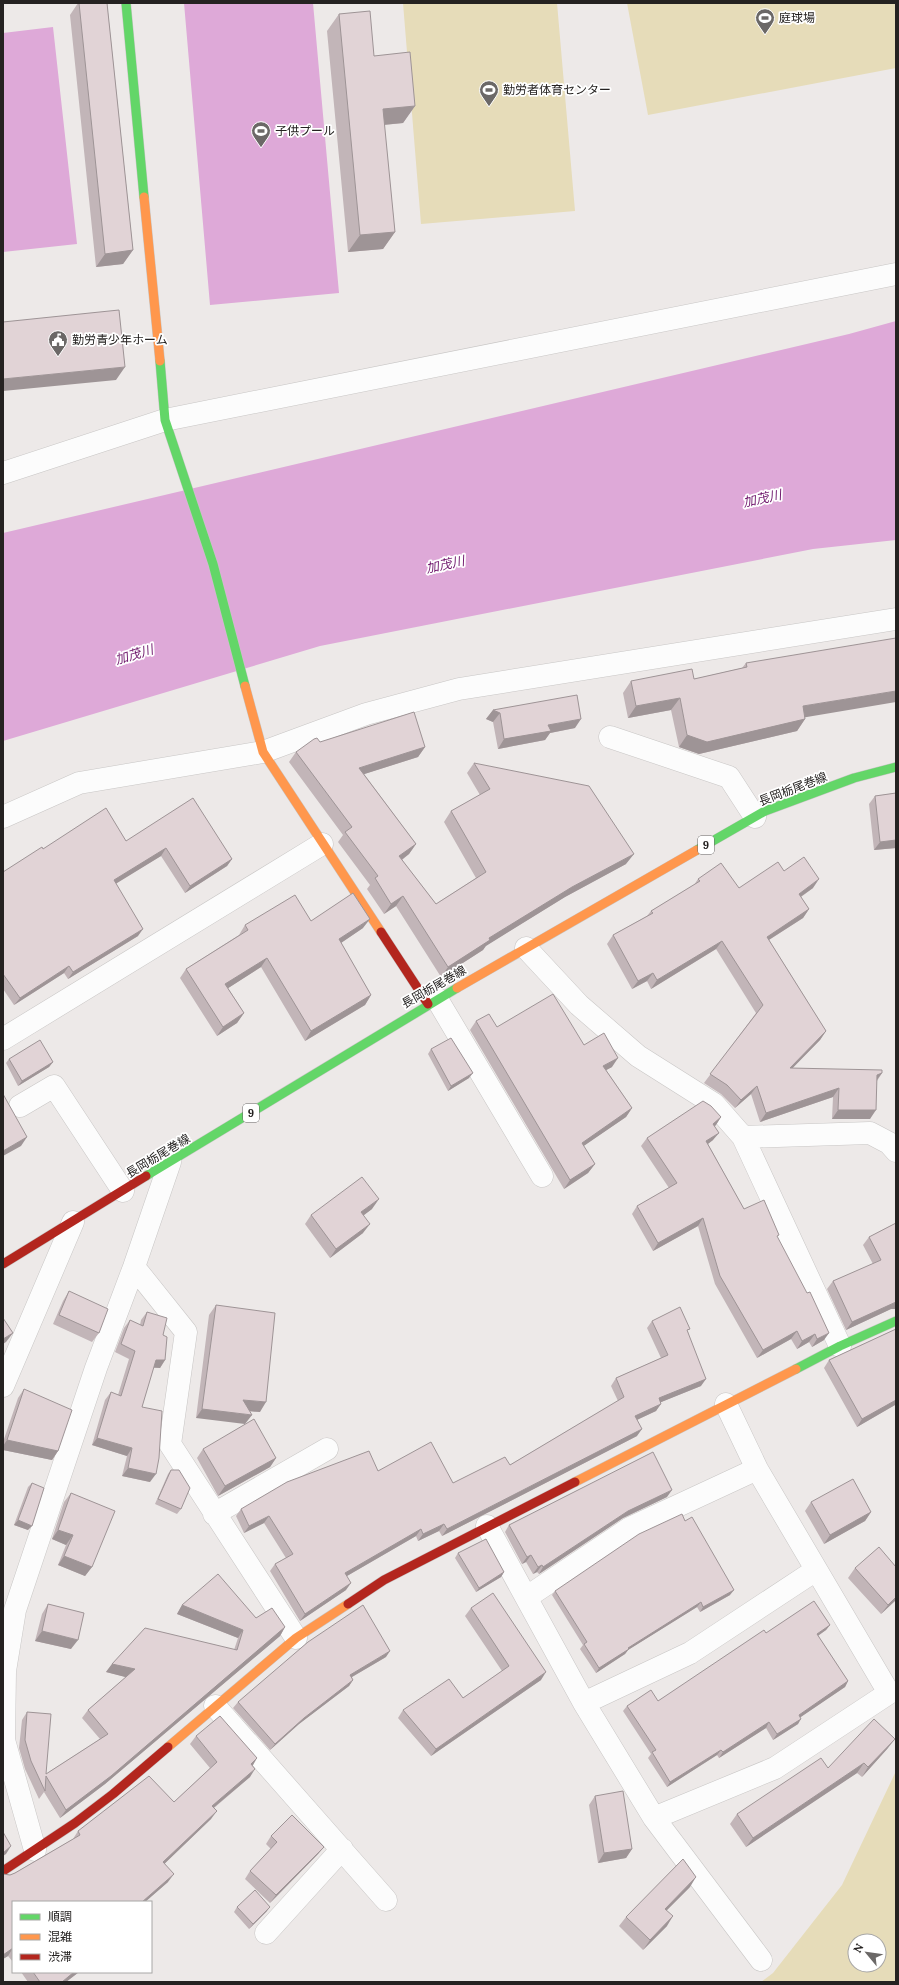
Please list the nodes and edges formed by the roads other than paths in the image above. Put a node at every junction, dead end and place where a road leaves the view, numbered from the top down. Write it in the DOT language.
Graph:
graph roads {
  1 [pos="126,3"];
  2 [pos="896,274"];
  3 [pos="165,420"];
  4 [pos="3,473"];
  5 [pos="896,619"];
  6 [pos="610,737"];
  7 [pos="263,752"];
  8 [pos="896,767"];
  9 [pos="754,816"];
  10 [pos="3,817"];
  11 [pos="322,844"];
  12 [pos="526,948"];
  13 [pos="432,1001"];
  14 [pos="3,1039"];
  15 [pos="20,1106"];
  16 [pos="743,1137"];
  17 [pos="896,1151"];
  18 [pos="170,1162"];
  19 [pos="542,1176"];
  20 [pos="123,1191"];
  21 [pos="73,1222"];
  22 [pos="3,1264"];
  23 [pos="134,1267"];
  24 [pos="896,1321"];
  25 [pos="840,1346"];
  26 [pos="3,1386"];
  27 [pos="726,1404"];
  28 [pos="327,1450"];
  29 [pos="757,1469"];
  30 [pos="214,1514"];
  31 [pos="487,1526"];
  32 [pos="816,1570"];
  33 [pos="527,1597"];
  34 [pos="296,1638"];
  35 [pos="584,1703"];
  36 [pos="215,1706"];
  37 [pos="654,1818"];
  38 [pos="342,1849"];
  39 [pos="35,1850"];
  40 [pos="3,1871"];
  41 [pos="386,1900"];
  42 [pos="266,1934"];
  43 [pos="761,1960"];
  1 -- 3 [label="street"];
  2 -- 3 [label="street"];
  3 -- 4 [label="street"];
  3 -- 7 [label="street"];
  5 -- 7 [label="street"];
  6 -- 9 [label="street"];
  7 -- 10 [label="street"];
  7 -- 11 [label="street"];
  8 -- 9 [label="street, 長岡栃尾巻線 / 9"];
  9 -- 12 [label="street, 長岡栃尾巻線 / 9"];
  11 -- 13 [label="street"];
  11 -- 14 [label="street"];
  12 -- 13 [label="street, 長岡栃尾巻線 / 9"];
  12 -- 16 [label="street"];
  13 -- 18 [label="street, 長岡栃尾巻線 / 9"];
  13 -- 19 [label="street"];
  15 -- 20 [label="street"];
  16 -- 17 [label="street"];
  16 -- 25 [label="street"];
  18 -- 20 [label="street, 長岡栃尾巻線 / 9"];
  18 -- 23 [label="street"];
  20 -- 21 [label="street, 長岡栃尾巻線 / 9"];
  21 -- 22 [label="street, 長岡栃尾巻線 / 9"];
  21 -- 26 [label="street"];
  23 -- 30 [label="street"];
  23 -- 39 [label="street"];
  24 -- 25 [label="street"];
  25 -- 27 [label="street"];
  27 -- 29 [label="street"];
  27 -- 31 [label="street"];
  28 -- 30 [label="street"];
  29 -- 32 [label="street"];
  29 -- 33 [label="street"];
  30 -- 34 [label="street"];
  31 -- 33 [label="street"];
  31 -- 34 [label="street"];
  32 -- 35 [label="street"];
  32 -- 37 [label="street"];
  33 -- 35 [label="street"];
  34 -- 36 [label="street"];
  35 -- 37 [label="street"];
  36 -- 38 [label="street"];
  36 -- 39 [label="street"];
  37 -- 43 [label="street"];
  38 -- 41 [label="street"];
  38 -- 42 [label="street"];
  39 -- 40 [label="street"];
}
